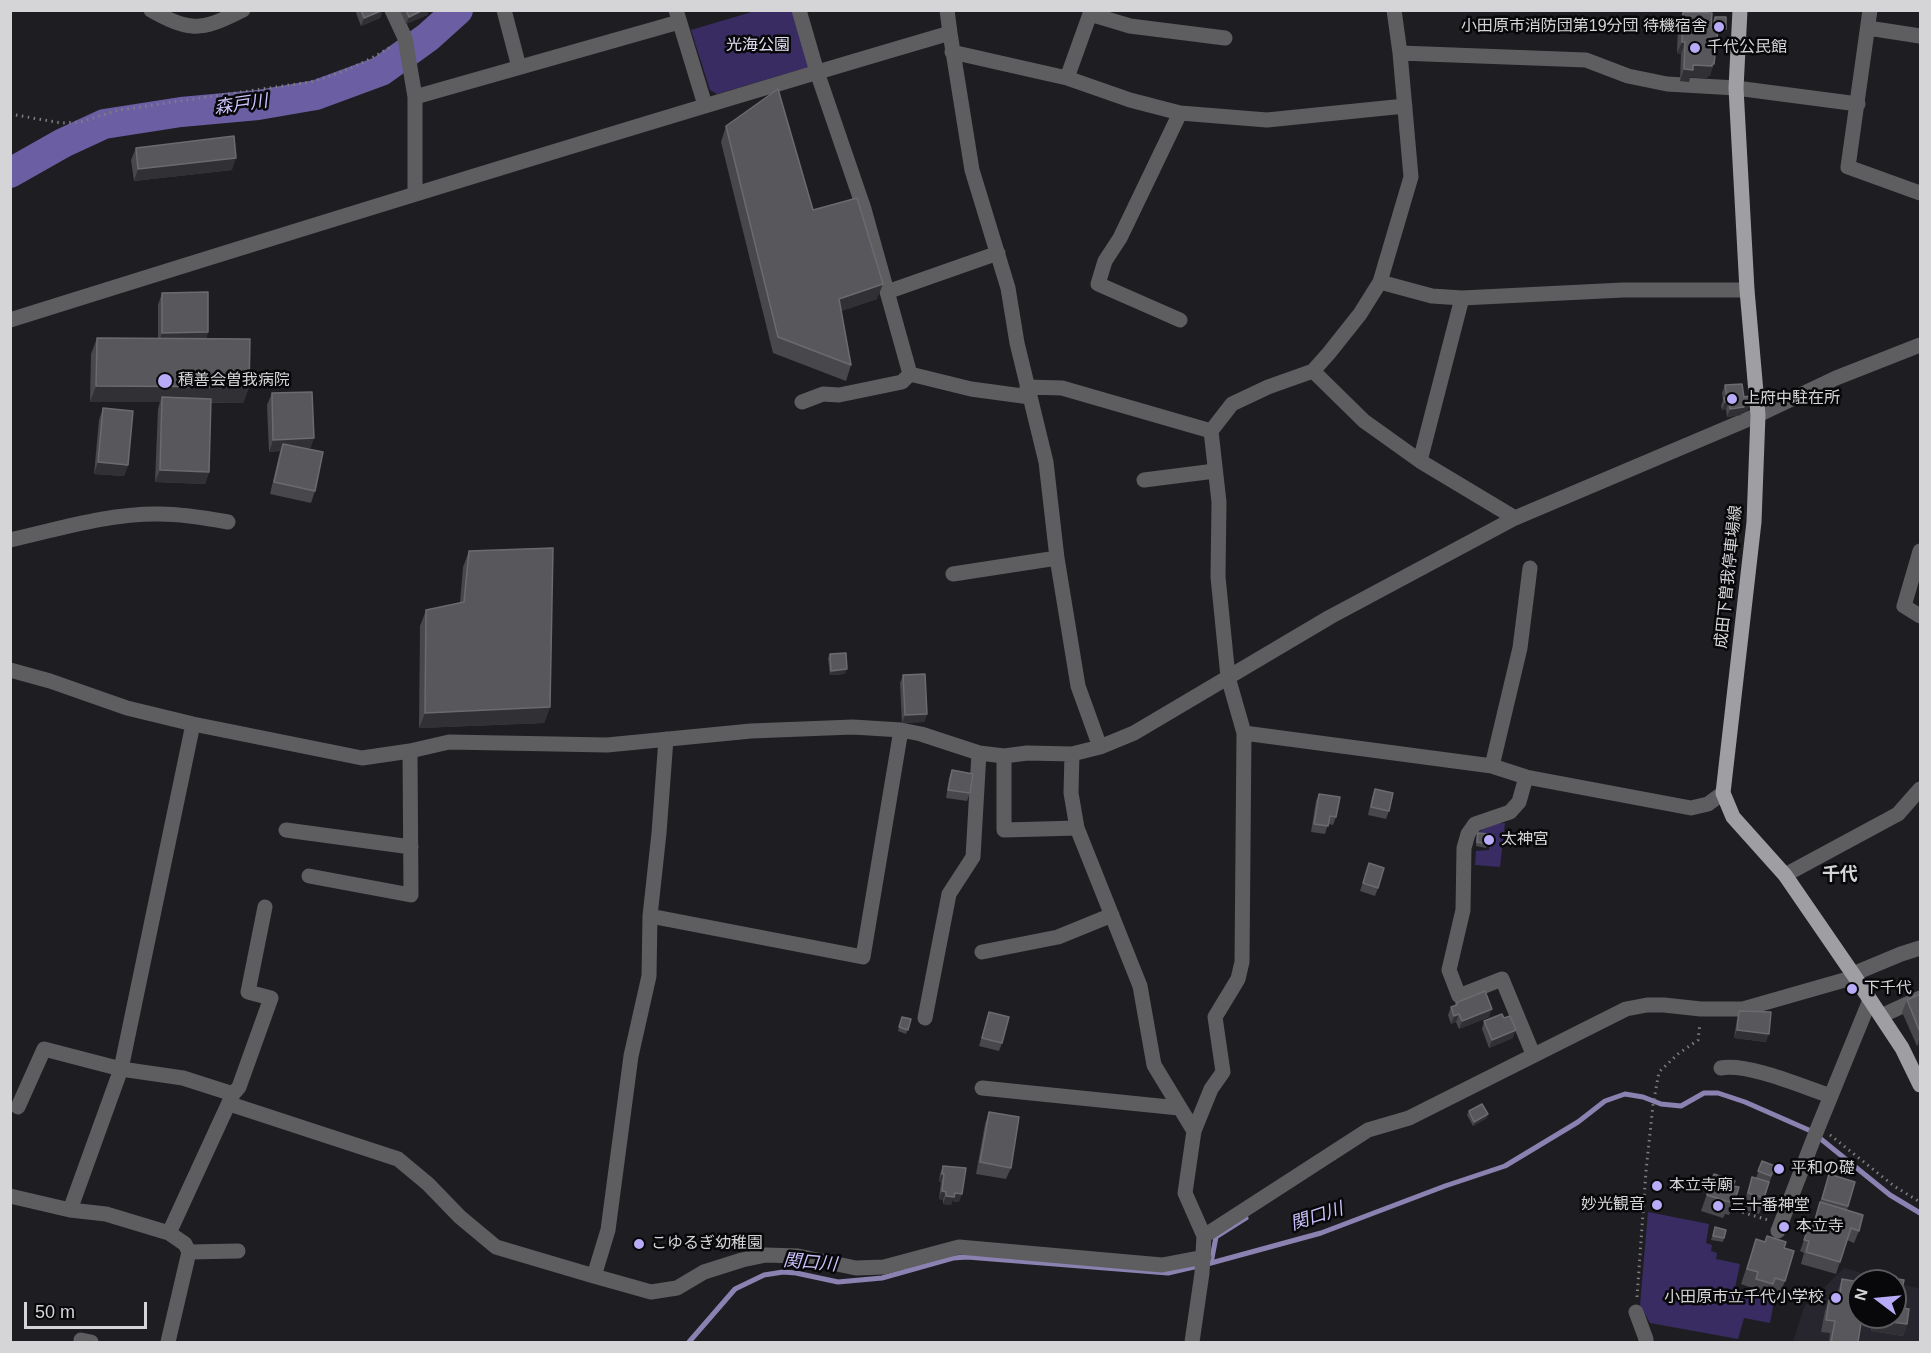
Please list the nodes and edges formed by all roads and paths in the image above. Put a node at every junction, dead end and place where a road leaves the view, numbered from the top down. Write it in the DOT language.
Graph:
graph roads {
  1 [pos="151,10"];
  2 [pos="243,10"];
  3 [pos="392,10"];
  4 [pos="504,10"];
  5 [pos="799,10"];
  6 [pos="947,10"];
  7 [pos="1394,10"];
  8 [pos="1740,10"];
  9 [pos="1870,10"];
  10 [pos="677,16"];
  11 [pos="1868,28"];
  12 [pos="950,33"];
  13 [pos="1920,36"];
  14 [pos="1225,38"];
  15 [pos="405,40"];
  16 [pos="952,52"];
  17 [pos="1400,53"];
  18 [pos="519,67"];
  19 [pos="818,72"];
  20 [pos="1067,78"];
  21 [pos="1736,88"];
  22 [pos="415,98"];
  23 [pos="1858,104"];
  24 [pos="705,105"];
  25 [pos="1405,106"];
  26 [pos="1180,113"];
  27 [pos="10,114"];
  28 [pos="415,193"];
  29 [pos="1920,193"];
  30 [pos="998,253"];
  31 [pos="1380,282"];
  32 [pos="1747,290"];
  33 [pos="887,292"];
  34 [pos="1462,298"];
  35 [pos="10,320"];
  36 [pos="1180,320"];
  37 [pos="1920,345"];
  38 [pos="1313,371"];
  39 [pos="910,374"];
  40 [pos="1028,392"];
  41 [pos="802,402"];
  42 [pos="1758,414"];
  43 [pos="1210,430"];
  44 [pos="1420,461"];
  45 [pos="1215,471"];
  46 [pos="1143,480"];
  47 [pos="1515,518"];
  48 [pos="228,522"];
  49 [pos="10,540"];
  50 [pos="1920,551"];
  51 [pos="1057,558"];
  52 [pos="1530,568"];
  53 [pos="953,574"];
  54 [pos="1920,616"];
  55 [pos="10,670"];
  56 [pos="1228,677"];
  57 [pos="193,724"];
  58 [pos="901,730"];
  59 [pos="1244,733"];
  60 [pos="666,739"];
  61 [pos="1100,747"];
  62 [pos="410,751"];
  63 [pos="979,753"];
  64 [pos="1072,754"];
  65 [pos="1004,756"];
  66 [pos="1492,766"];
  67 [pos="1526,777"];
  68 [pos="1920,789"];
  69 [pos="1723,793"];
  70 [pos="1077,828"];
  71 [pos="286,830"];
  72 [pos="411,847"];
  73 [pos="309,876"];
  74 [pos="1785,876"];
  75 [pos="265,908"];
  76 [pos="1112,915"];
  77 [pos="650,916"];
  78 [pos="1920,948"];
  79 [pos="982,952"];
  80 [pos="1854,976"];
  81 [pos="1920,998"];
  82 [pos="1870,1000"];
  83 [pos="1709,1009"];
  84 [pos="1881,1016"];
  85 [pos="925,1018"];
  86 [pos="1532,1051"];
  87 [pos="1721,1068"];
  88 [pos="120,1069"];
  89 [pos="1920,1085"];
  90 [pos="982,1088"];
  91 [pos="1831,1096"];
  92 [pos="231,1099"];
  93 [pos="18,1107"];
  94 [pos="1179,1108"];
  95 [pos="1194,1131"];
  96 [pos="1810,1140"];
  97 [pos="10,1196"];
  98 [pos="1920,1202"];
  99 [pos="1731,1209"];
  100 [pos="70,1210"];
  101 [pos="1780,1228"];
  102 [pos="169,1233"];
  103 [pos="1204,1236"];
  104 [pos="238,1251"];
  105 [pos="189,1252"];
  106 [pos="1203,1265"];
  107 [pos="594,1276"];
  108 [pos="1636,1311"];
  109 [pos="168,1342"];
  110 [pos="1192,1342"];
  111 [pos="1646,1342"];
  1 -- 2 [label="street"];
  3 -- 15 [label="street"];
  4 -- 18 [label="street"];
  5 -- 19 [label="street"];
  6 -- 12 [label="street"];
  7 -- 17 [label="street"];
  8 -- 21 [label="main road, 成田下曽我停車場線"];
  9 -- 11 [label="street"];
  10 -- 18 [label="street"];
  10 -- 24 [label="street"];
  11 -- 13 [label="street"];
  11 -- 23 [label="street"];
  12 -- 16 [label="street"];
  12 -- 19 [label="street"];
  14 -- 20 [label="street"];
  15 -- 22 [label="street"];
  15 -- 27 [label="path"];
  16 -- 20 [label="street"];
  16 -- 30 [label="street"];
  17 -- 21 [label="street"];
  17 -- 25 [label="street"];
  18 -- 22 [label="street"];
  19 -- 24 [label="street"];
  19 -- 33 [label="street"];
  20 -- 26 [label="street"];
  21 -- 23 [label="street"];
  21 -- 32 [label="main road, 成田下曽我停車場線"];
  22 -- 28 [label="street"];
  23 -- 29 [label="street"];
  24 -- 28 [label="street"];
  25 -- 26 [label="street"];
  25 -- 31 [label="street"];
  26 -- 36 [label="street"];
  28 -- 35 [label="street"];
  30 -- 33 [label="street"];
  30 -- 40 [label="street"];
  31 -- 34 [label="street"];
  31 -- 38 [label="street"];
  32 -- 34 [label="street"];
  32 -- 42 [label="main road, 成田下曽我停車場線"];
  33 -- 39 [label="street"];
  34 -- 44 [label="street"];
  37 -- 42 [label="street"];
  38 -- 43 [label="street"];
  38 -- 44 [label="street"];
  39 -- 40 [label="street"];
  39 -- 41 [label="street"];
  40 -- 43 [label="street"];
  40 -- 51 [label="street"];
  42 -- 47 [label="street"];
  42 -- 69 [label="main road, 成田下曽我停車場線"];
  43 -- 45 [label="street"];
  44 -- 47 [label="street"];
  45 -- 46 [label="street"];
  45 -- 56 [label="street"];
  47 -- 56 [label="street"];
  48 -- 49 [label="street"];
  50 -- 54 [label="street"];
  51 -- 53 [label="street"];
  51 -- 61 [label="street"];
  52 -- 66 [label="street"];
  55 -- 57 [label="street"];
  56 -- 59 [label="street"];
  56 -- 61 [label="street"];
  57 -- 62 [label="street"];
  57 -- 88 [label="street"];
  58 -- 60 [label="street"];
  58 -- 63 [label="street"];
  58 -- 77 [label="street"];
  59 -- 66 [label="street"];
  59 -- 95 [label="street"];
  60 -- 62 [label="street"];
  60 -- 77 [label="street"];
  61 -- 64 [label="street"];
  62 -- 72 [label="street"];
  63 -- 65 [label="street"];
  63 -- 85 [label="street"];
  64 -- 65 [label="street"];
  64 -- 70 [label="street"];
  65 -- 70 [label="street"];
  66 -- 67 [label="street"];
  67 -- 69 [label="street"];
  67 -- 86 [label="street"];
  68 -- 74 [label="street"];
  69 -- 74 [label="main road"];
  70 -- 76 [label="street"];
  71 -- 72 [label="street"];
  72 -- 73 [label="street"];
  74 -- 80 [label="main road"];
  75 -- 92 [label="street"];
  76 -- 79 [label="street"];
  76 -- 94 [label="street"];
  77 -- 107 [label="street"];
  78 -- 80 [label="street"];
  80 -- 82 [label="main road"];
  80 -- 83 [label="street"];
  81 -- 84 [label="street"];
  82 -- 84 [label="main road"];
  82 -- 91 [label="street"];
  83 -- 86 [label="street"];
  83 -- 108 [label="path"];
  84 -- 89 [label="main road"];
  86 -- 103 [label="street"];
  87 -- 91 [label="street"];
  88 -- 92 [label="street"];
  88 -- 93 [label="street"];
  88 -- 100 [label="street"];
  90 -- 94 [label="street"];
  91 -- 96 [label="street"];
  92 -- 102 [label="street"];
  92 -- 107 [label="street"];
  94 -- 95 [label="street"];
  95 -- 103 [label="street"];
  96 -- 98 [label="path"];
  96 -- 101 [label="street"];
  97 -- 100 [label="street"];
  99 -- 101 [label="path"];
  100 -- 102 [label="street"];
  102 -- 105 [label="street"];
  103 -- 106 [label="street"];
  104 -- 105 [label="street"];
  105 -- 109 [label="street"];
  106 -- 107 [label="street"];
  106 -- 110 [label="street"];
  108 -- 111 [label="street"];
}
